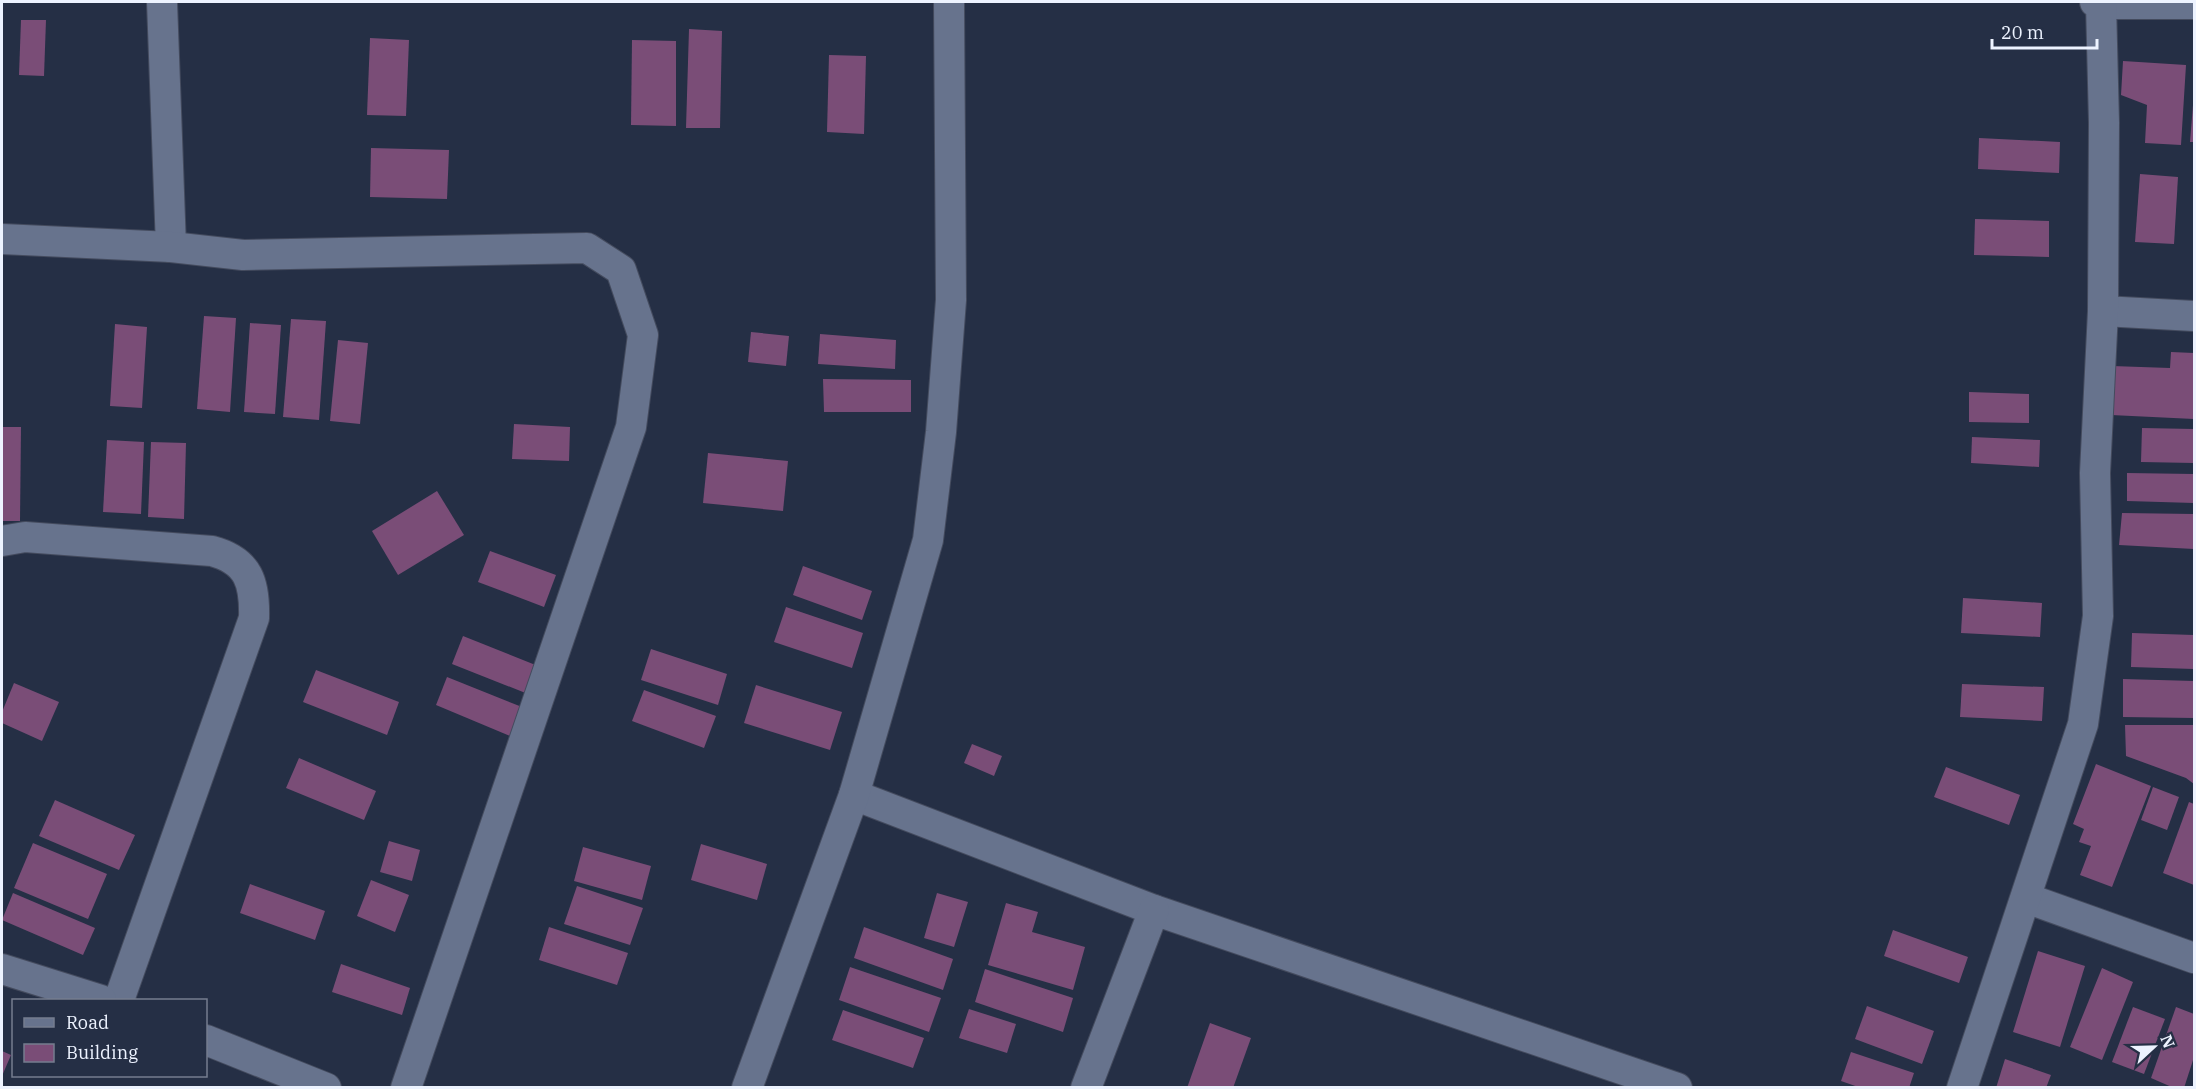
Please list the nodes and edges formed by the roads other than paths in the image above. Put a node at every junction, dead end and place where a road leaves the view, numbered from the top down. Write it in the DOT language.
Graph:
graph roads {
  1 [pos="162,2"];
  2 [pos="948,2"];
  3 [pos="2098,3"];
  4 [pos="2194,4"];
  5 [pos="2,239"];
  6 [pos="171,248"];
  7 [pos="2103,311"];
  8 [pos="2194,316"];
  9 [pos="2,541"];
  10 [pos="854,795"];
  11 [pos="2026,898"];
  12 [pos="1154,910"];
  13 [pos="2194,958"];
  14 [pos="2,969"];
  15 [pos="98,999"];
  16 [pos="119,999"];
  17 [pos="207,1040"];
  18 [pos="326,1088"];
  19 [pos="406,1088"];
  20 [pos="747,1088"];
  21 [pos="1086,1088"];
  22 [pos="1677,1088"];
  23 [pos="1962,1088"];
  1 -- 6 [label="street"];
  2 -- 10 [label="street"];
  3 -- 4 [label="street"];
  3 -- 7 [label="street"];
  5 -- 6 [label="street"];
  6 -- 19 [label="street"];
  7 -- 8 [label="street"];
  7 -- 11 [label="street"];
  9 -- 16 [label="street"];
  10 -- 12 [label="street"];
  10 -- 20 [label="street"];
  11 -- 13 [label="street"];
  11 -- 23 [label="street"];
  12 -- 21 [label="street"];
  12 -- 22 [label="street"];
  14 -- 15 [label="street"];
  17 -- 18 [label="street"];
}
